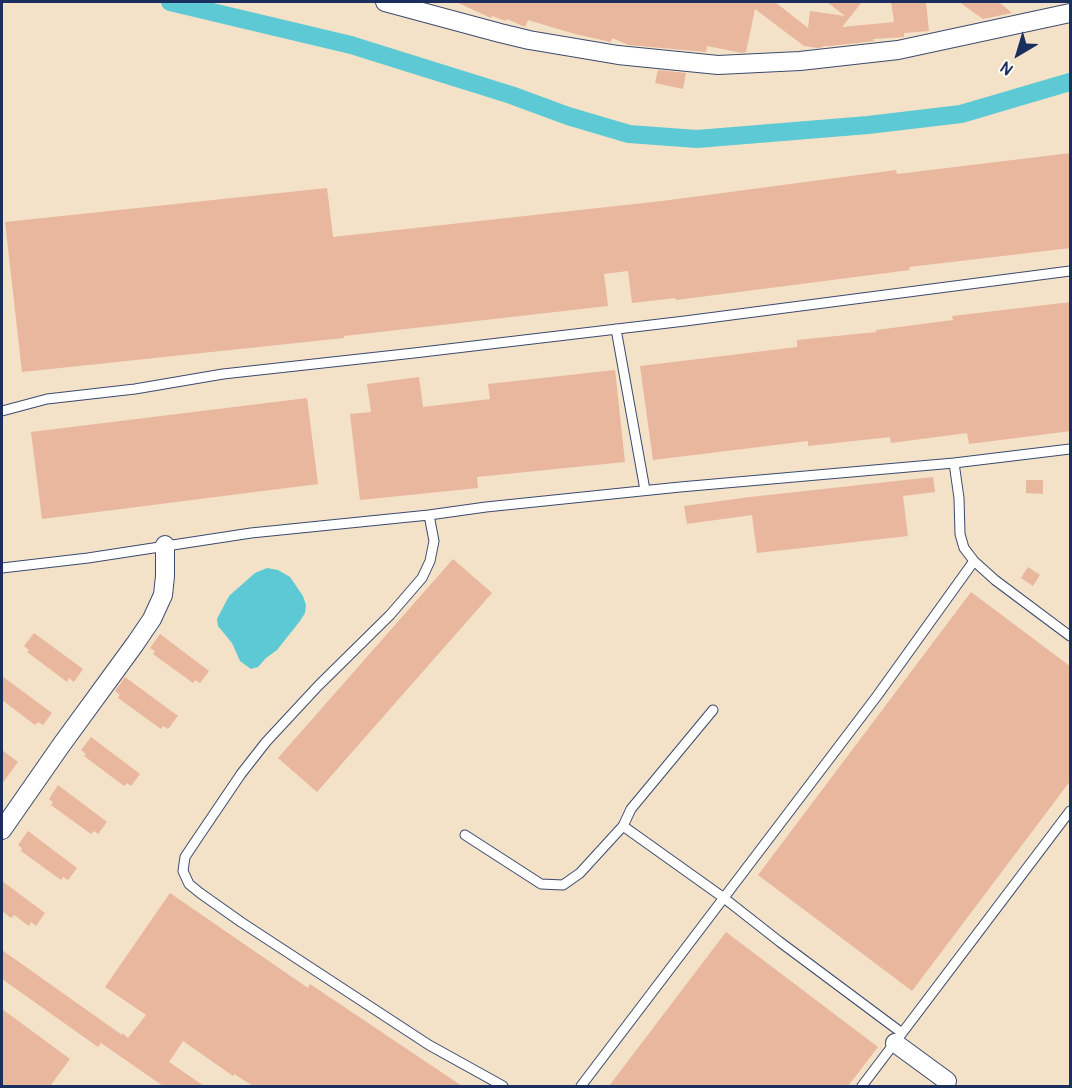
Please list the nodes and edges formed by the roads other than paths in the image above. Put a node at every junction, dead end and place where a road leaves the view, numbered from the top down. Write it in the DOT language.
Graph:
graph roads {
  1 [pos="385,2"];
  2 [pos="1071,13"];
  3 [pos="1071,271"];
  4 [pos="616,329"];
  5 [pos="2,411"];
  6 [pos="1071,449"];
  7 [pos="954,463"];
  8 [pos="645,490"];
  9 [pos="429,515"];
  10 [pos="165,545"];
  11 [pos="974,561"];
  12 [pos="2,568"];
  13 [pos="1071,636"];
  14 [pos="713,710"];
  15 [pos="1071,811"];
  16 [pos="624,826"];
  17 [pos="2,830"];
  18 [pos="465,835"];
  19 [pos="724,897"];
  20 [pos="898,1038"];
  21 [pos="947,1081"];
  22 [pos="503,1086"];
  23 [pos="581,1086"];
  24 [pos="862,1086"];
  1 -- 2 [label="street"];
  3 -- 4 [label="lane"];
  4 -- 5 [label="lane"];
  4 -- 8 [label="lane"];
  6 -- 7 [label="lane"];
  7 -- 8 [label="lane"];
  7 -- 11 [label="lane"];
  8 -- 9 [label="lane"];
  9 -- 10 [label="lane"];
  9 -- 22 [label="lane"];
  10 -- 12 [label="lane"];
  10 -- 17 [label="street"];
  11 -- 13 [label="lane"];
  11 -- 19 [label="lane"];
  14 -- 16 [label="lane"];
  15 -- 20 [label="lane"];
  16 -- 18 [label="lane"];
  16 -- 19 [label="lane"];
  19 -- 20 [label="lane"];
  19 -- 23 [label="lane"];
  20 -- 21 [label="street"];
  20 -- 24 [label="lane"];
}
